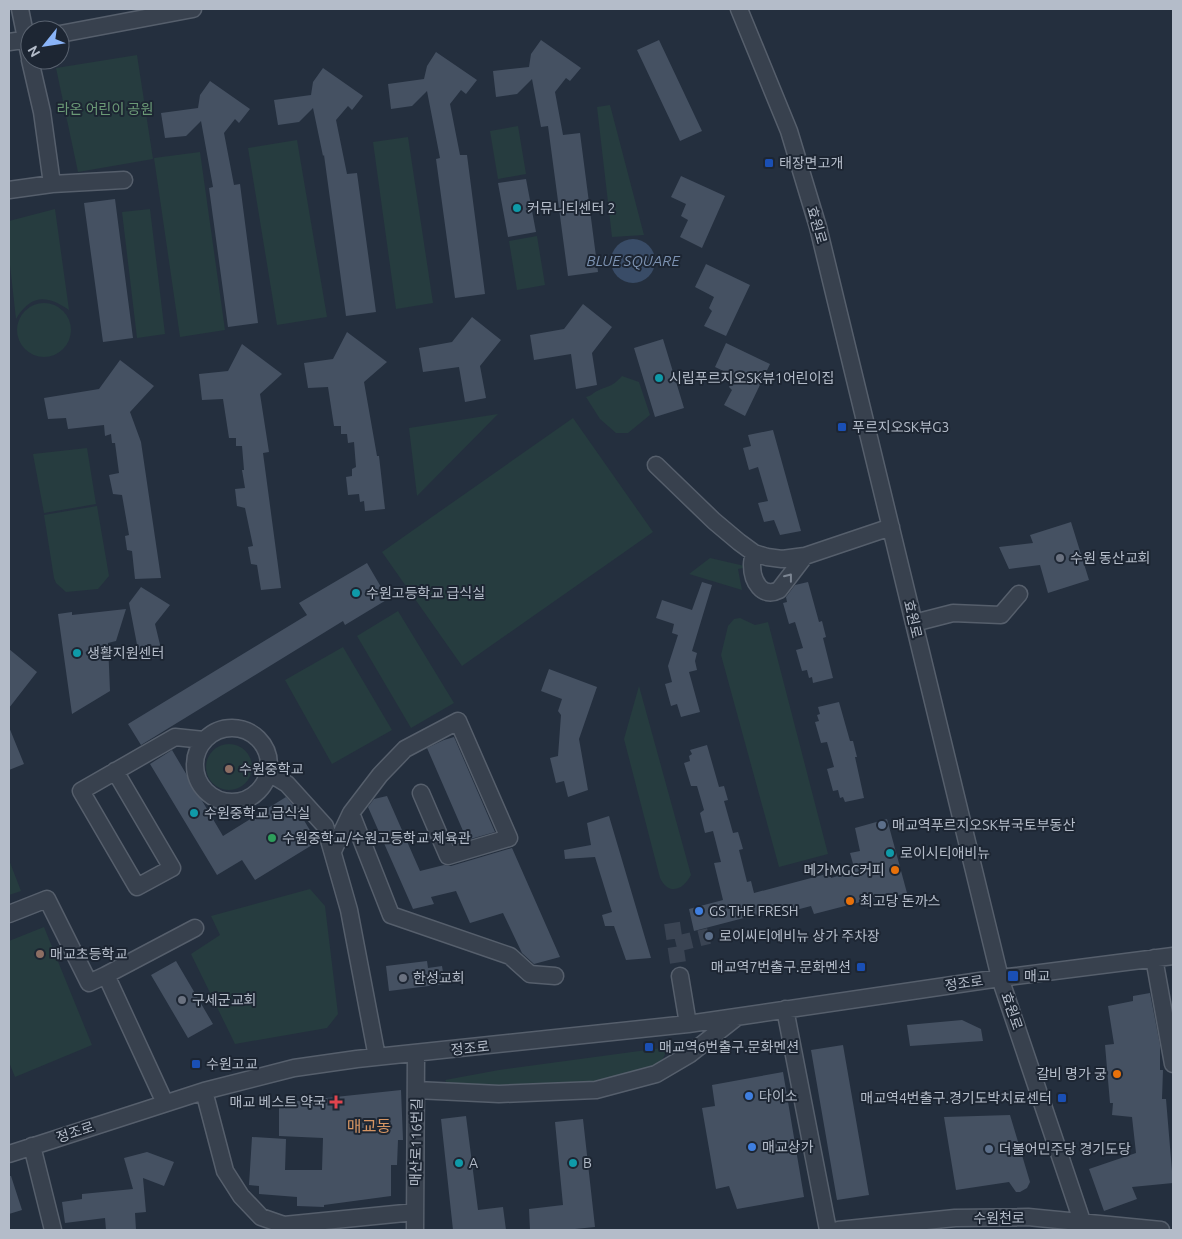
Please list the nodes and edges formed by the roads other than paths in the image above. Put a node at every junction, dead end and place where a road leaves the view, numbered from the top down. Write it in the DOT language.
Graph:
graph roads {
  1 [pos="193,9"];
  2 [pos="739,9"];
  3 [pos="70,32"];
  4 [pos="32,70"];
  5 [pos="124,180"];
  6 [pos="52,184"];
  7 [pos="9,190"];
  8 [pos="656,465"];
  9 [pos="891,527"];
  10 [pos="754,553"];
  11 [pos="806,556"];
  12 [pos="1019,594"];
  13 [pos="914,623"];
  14 [pos="204,740"];
  15 [pos="115,770"];
  16 [pos="269,773"];
  17 [pos="421,793"];
  18 [pos="351,813"];
  19 [pos="333,851"];
  20 [pos="9,914"];
  21 [pos="196,928"];
  22 [pos="1173,956"];
  23 [pos="1154,958"];
  24 [pos="106,974"];
  25 [pos="555,976"];
  26 [pos="680,976"];
  27 [pos="1000,978"];
  28 [pos="785,1009"];
  29 [pos="739,1016"];
  30 [pos="688,1024"];
  31 [pos="416,1054"];
  32 [pos="377,1058"];
  33 [pos="1173,1064"];
  34 [pos="416,1090"];
  35 [pos="204,1091"];
  36 [pos="165,1103"];
  37 [pos="32,1146"];
  38 [pos="9,1154"];
  39 [pos="415,1212"];
  40 [pos="1084,1227"];
  41 [pos="53,1230"];
  42 [pos="415,1230"];
  43 [pos="828,1230"];
  44 [pos="838,1230"];
  45 [pos="1160,1230"];
  1 -- 3 [label="street"];
  2 -- 9 [label="street, 효원로"];
  4 -- 6 [label="street"];
  5 -- 6 [label="street"];
  6 -- 7 [label="street"];
  8 -- 10 [label="street"];
  9 -- 11 [label="street"];
  9 -- 13 [label="street, 효원로"];
  10 -- 11 [label="street"];
  10 -- 11 [label="street, one-way"];
  12 -- 13 [label="street"];
  13 -- 27 [label="street, 효원로"];
  14 -- 15 [label="street"];
  14 -- 16 [label="street"];
  14 -- 16 [label="street"];
  15 -- 15 [label="street"];
  16 -- 19 [label="street"];
  17 -- 18 [label="street"];
  18 -- 19 [label="street"];
  18 -- 25 [label="street"];
  19 -- 32 [label="street"];
  20 -- 24 [label="street"];
  21 -- 24 [label="street"];
  22 -- 23 [label="street, 정조로"];
  23 -- 27 [label="street, 정조로"];
  23 -- 33 [label="street"];
  24 -- 36 [label="street"];
  26 -- 30 [label="street"];
  27 -- 28 [label="street, 정조로"];
  27 -- 40 [label="street, 효원로"];
  28 -- 29 [label="street, 정조로"];
  28 -- 43 [label="street"];
  29 -- 30 [label="street, 정조로"];
  29 -- 34 [label="street, 정조로"];
  30 -- 31 [label="street, 정조로"];
  31 -- 32 [label="street, 정조로"];
  31 -- 34 [label="street, 매산로116번길"];
  32 -- 35 [label="street, 정조로"];
  34 -- 39 [label="street, 매산로116번길"];
  35 -- 36 [label="street, 정조로"];
  35 -- 39 [label="street"];
  36 -- 37 [label="street, 정조로"];
  37 -- 38 [label="street, 정조로"];
  37 -- 41 [label="street"];
  39 -- 42 [label="street, 매산로116번길"];
  40 -- 44 [label="street, 수원천로"];
  40 -- 45 [label="street, 수원천로"];
}
